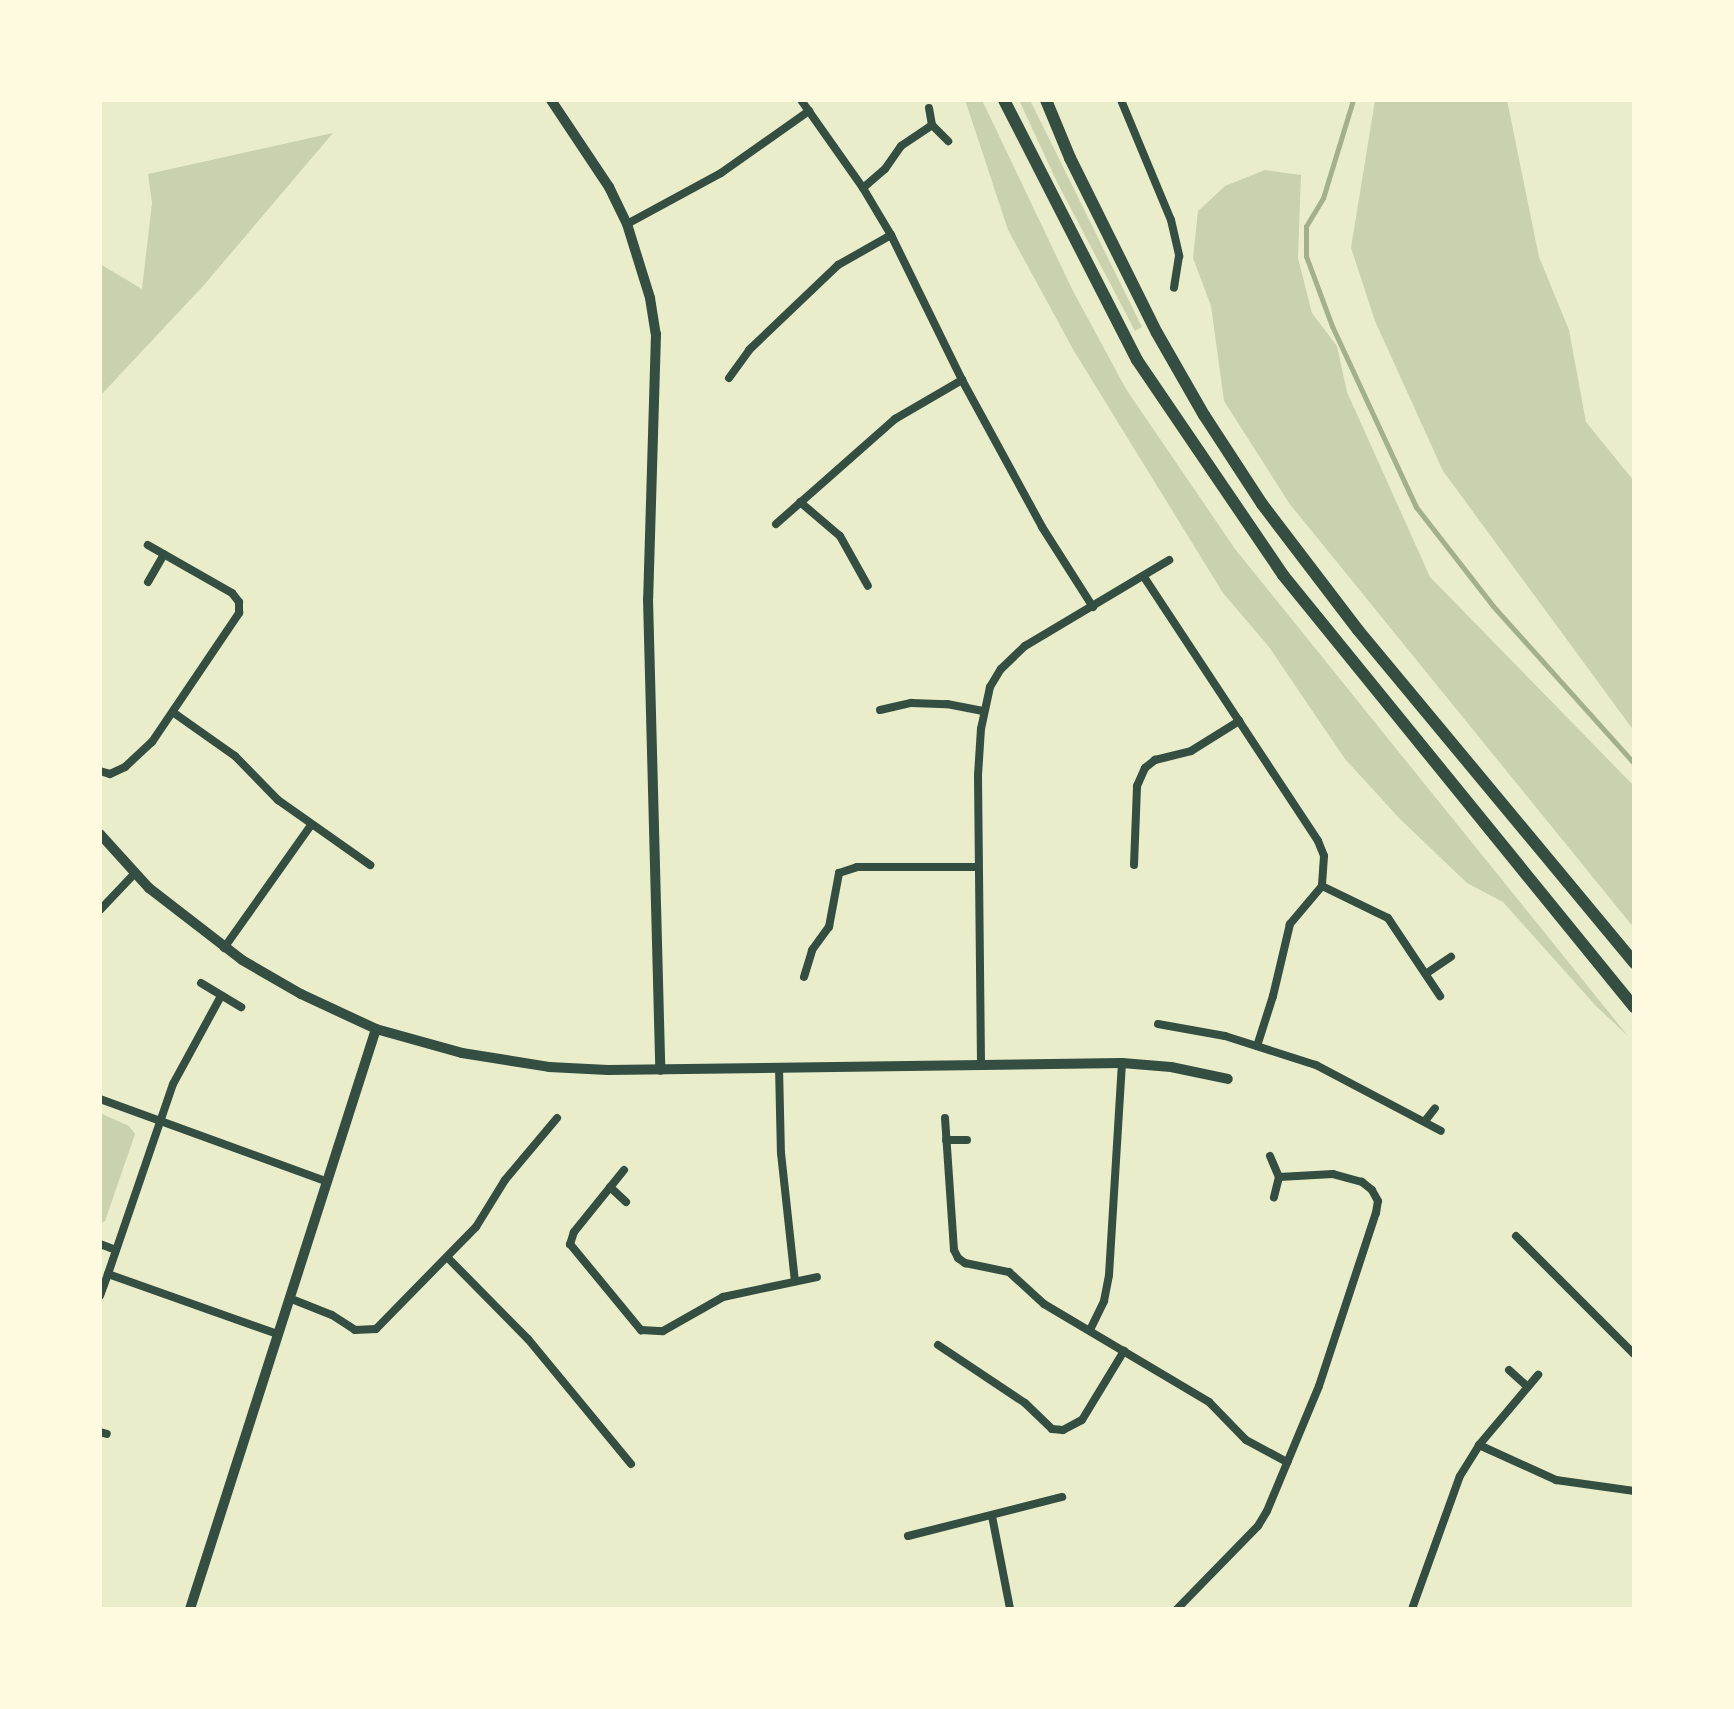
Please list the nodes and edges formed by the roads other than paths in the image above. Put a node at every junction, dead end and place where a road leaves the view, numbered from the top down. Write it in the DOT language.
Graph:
graph roads {
  1 [pos="551,100"];
  2 [pos="801,100"];
  3 [pos="1004,100"];
  4 [pos="1043,100"];
  5 [pos="1121,100"];
  6 [pos="929,108"];
  7 [pos="809,111"];
  8 [pos="932,125"];
  9 [pos="948,141"];
  10 [pos="863,188"];
  11 [pos="627,224"];
  12 [pos="891,235"];
  13 [pos="1174,288"];
  14 [pos="729,378"];
  15 [pos="962,380"];
  16 [pos="800,502"];
  17 [pos="776,524"];
  18 [pos="148,545"];
  19 [pos="164,554"];
  20 [pos="1169,560"];
  21 [pos="1144,577"];
  22 [pos="148,582"];
  23 [pos="868,586"];
  24 [pos="1093,607"];
  25 [pos="880,710"];
  26 [pos="984,711"];
  27 [pos="174,713"];
  28 [pos="1239,721"];
  29 [pos="100,771"];
  30 [pos="311,825"];
  31 [pos="100,834"];
  32 [pos="370,865"];
  33 [pos="1134,865"];
  34 [pos="978,867"];
  35 [pos="134,874"];
  36 [pos="1322,886"];
  37 [pos="100,910"];
  38 [pos="224,948"];
  39 [pos="1451,957"];
  40 [pos="1634,963"];
  41 [pos="1427,973"];
  42 [pos="804,977"];
  43 [pos="201,983"];
  44 [pos="221,996"];
  45 [pos="1440,996"];
  46 [pos="241,1007"];
  47 [pos="1634,1007"];
  48 [pos="1158,1024"];
  49 [pos="376,1029"];
  50 [pos="1257,1046"];
  51 [pos="981,1063"];
  52 [pos="1122,1063"];
  53 [pos="779,1067"];
  54 [pos="660,1070"];
  55 [pos="1228,1079"];
  56 [pos="100,1099"];
  57 [pos="1435,1108"];
  58 [pos="557,1118"];
  59 [pos="945,1118"];
  60 [pos="159,1120"];
  61 [pos="1425,1121"];
  62 [pos="1441,1131"];
  63 [pos="946,1140"];
  64 [pos="967,1140"];
  65 [pos="1270,1156"];
  66 [pos="624,1170"];
  67 [pos="1279,1177"];
  68 [pos="325,1181"];
  69 [pos="610,1187"];
  70 [pos="1274,1197"];
  71 [pos="626,1202"];
  72 [pos="1516,1236"];
  73 [pos="100,1244"];
  74 [pos="116,1250"];
  75 [pos="447,1257"];
  76 [pos="108,1274"];
  77 [pos="817,1277"];
  78 [pos="795,1281"];
  79 [pos="100,1296"];
  80 [pos="289,1298"];
  81 [pos="1090,1330"];
  82 [pos="277,1334"];
  83 [pos="938,1345"];
  84 [pos="1124,1351"];
  85 [pos="1634,1354"];
  86 [pos="1509,1370"];
  87 [pos="1538,1375"];
  88 [pos="1528,1387"];
  89 [pos="1479,1445"];
  90 [pos="1287,1462"];
  91 [pos="631,1464"];
  92 [pos="1634,1491"];
  93 [pos="1062,1497"];
  94 [pos="992,1516"];
  95 [pos="908,1536"];
  96 [pos="190,1609"];
  97 [pos="1010,1609"];
  98 [pos="1177,1609"];
  99 [pos="1412,1609"];
  1 -- 11 [label="street"];
  2 -- 7 [label="street"];
  3 -- 47 [label="highway"];
  4 -- 40 [label="highway"];
  5 -- 13 [label="street"];
  6 -- 8 [label="street"];
  7 -- 10 [label="street"];
  7 -- 11 [label="street"];
  8 -- 9 [label="street"];
  8 -- 10 [label="street"];
  10 -- 12 [label="street"];
  11 -- 54 [label="street"];
  12 -- 14 [label="street"];
  12 -- 15 [label="street"];
  15 -- 16 [label="street"];
  15 -- 24 [label="street"];
  16 -- 17 [label="street"];
  16 -- 23 [label="street"];
  18 -- 19 [label="street"];
  19 -- 22 [label="street"];
  19 -- 27 [label="street"];
  20 -- 21 [label="street"];
  21 -- 24 [label="street"];
  21 -- 28 [label="street"];
  24 -- 26 [label="street"];
  25 -- 26 [label="street"];
  26 -- 34 [label="street"];
  27 -- 29 [label="street"];
  27 -- 30 [label="street"];
  28 -- 33 [label="street"];
  28 -- 36 [label="street"];
  30 -- 32 [label="street"];
  30 -- 38 [label="street"];
  31 -- 35 [label="street"];
  34 -- 42 [label="street"];
  34 -- 51 [label="street"];
  35 -- 37 [label="street"];
  35 -- 38 [label="street"];
  36 -- 41 [label="street"];
  36 -- 50 [label="street"];
  38 -- 49 [label="street"];
  39 -- 41 [label="street"];
  41 -- 45 [label="street"];
  43 -- 44 [label="street"];
  44 -- 46 [label="street"];
  44 -- 60 [label="street"];
  48 -- 50 [label="street"];
  49 -- 54 [label="street"];
  49 -- 68 [label="street"];
  50 -- 61 [label="street"];
  51 -- 52 [label="street"];
  51 -- 53 [label="street"];
  52 -- 55 [label="street"];
  52 -- 81 [label="street"];
  53 -- 54 [label="street"];
  53 -- 78 [label="street"];
  56 -- 60 [label="street"];
  57 -- 61 [label="street"];
  58 -- 75 [label="street"];
  59 -- 63 [label="street"];
  60 -- 68 [label="street"];
  60 -- 74 [label="street"];
  61 -- 62 [label="street"];
  63 -- 64 [label="street"];
  63 -- 81 [label="street"];
  65 -- 67 [label="street"];
  66 -- 69 [label="street"];
  67 -- 70 [label="street"];
  67 -- 90 [label="street"];
  68 -- 80 [label="street"];
  69 -- 71 [label="street"];
  69 -- 78 [label="street"];
  72 -- 85 [label="street"];
  73 -- 74 [label="street"];
  74 -- 76 [label="street"];
  75 -- 80 [label="street"];
  75 -- 91 [label="street"];
  76 -- 79 [label="street"];
  76 -- 82 [label="street"];
  77 -- 78 [label="street"];
  80 -- 82 [label="street"];
  81 -- 84 [label="street"];
  82 -- 96 [label="street"];
  83 -- 84 [label="street"];
  84 -- 90 [label="street"];
  86 -- 88 [label="street"];
  87 -- 88 [label="street"];
  88 -- 89 [label="street"];
  89 -- 92 [label="street"];
  89 -- 99 [label="street"];
  90 -- 98 [label="street"];
  93 -- 94 [label="street"];
  94 -- 95 [label="street"];
  94 -- 97 [label="street"];
}
